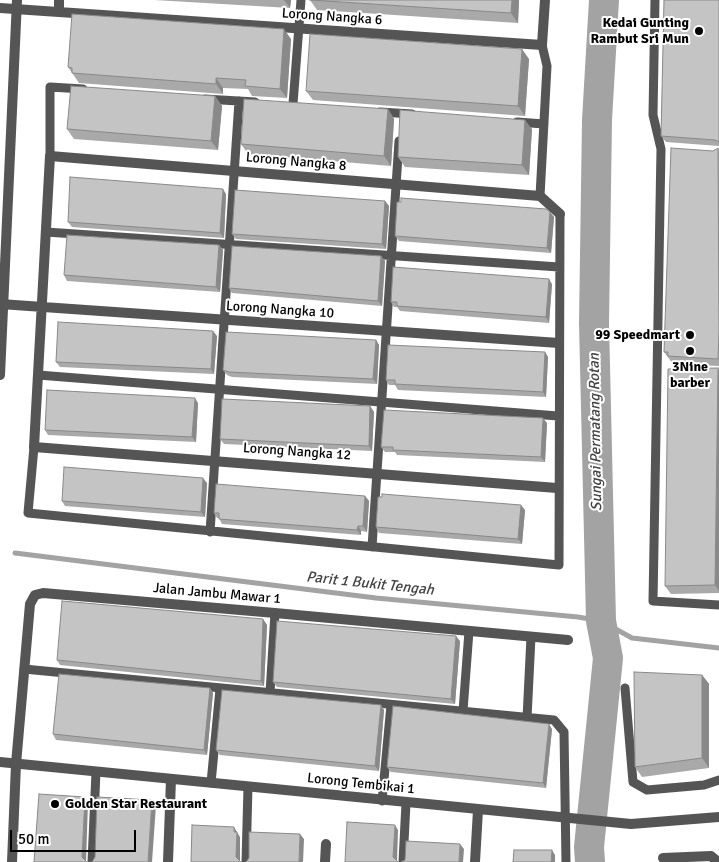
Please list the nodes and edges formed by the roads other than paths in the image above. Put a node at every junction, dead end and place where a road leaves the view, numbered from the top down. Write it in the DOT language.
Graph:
graph roads {
  1 [pos="59,0"];
  2 [pos="301,0"];
  3 [pos="545,0"];
  4 [pos="655,0"];
  5 [pos="17,4"];
  6 [pos="0,8"];
  7 [pos="59,12"];
  8 [pos="299,28"];
  9 [pos="542,45"];
  10 [pos="90,90"];
  11 [pos="199,98"];
  12 [pos="239,101"];
  13 [pos="266,103"];
  14 [pos="303,105"];
  15 [pos="372,111"];
  16 [pos="420,115"];
  17 [pos="506,121"];
  18 [pos="400,122"];
  19 [pos="544,124"];
  20 [pos="661,149"];
  21 [pos="670,150"];
  22 [pos="50,156"];
  23 [pos="234,171"];
  24 [pos="396,184"];
  25 [pos="540,196"];
  26 [pos="560,214"];
  27 [pos="46,232"];
  28 [pos="230,243"];
  29 [pos="392,256"];
  30 [pos="559,267"];
  31 [pos="2,304"];
  32 [pos="42,307"];
  33 [pos="224,320"];
  34 [pos="387,331"];
  35 [pos="558,343"];
  36 [pos="0,363"];
  37 [pos="0,375"];
  38 [pos="38,375"];
  39 [pos="220,390"];
  40 [pos="382,401"];
  41 [pos="558,416"];
  42 [pos="34,447"];
  43 [pos="214,460"];
  44 [pos="377,472"];
  45 [pos="557,488"];
  46 [pos="210,532"];
  47 [pos="372,547"];
  48 [pos="719,605"];
  49 [pos="275,613"];
  50 [pos="469,631"];
  51 [pos="531,637"];
  52 [pos="568,640"];
  53 [pos="24,670"];
  54 [pos="625,688"];
  55 [pos="220,689"];
  56 [pos="270,693"];
  57 [pos="391,704"];
  58 [pos="463,712"];
  59 [pos="527,718"];
  60 [pos="0,762"];
  61 [pos="16,764"];
  62 [pos="96,772"];
  63 [pos="171,779"];
  64 [pos="719,780"];
  65 [pos="211,783"];
  66 [pos="248,787"];
  67 [pos="382,800"];
  68 [pos="406,803"];
  69 [pos="478,810"];
  70 [pos="719,817"];
  71 [pos="570,819"];
  72 [pos="326,844"];
  73 [pos="663,858"];
  74 [pos="12,862"];
  75 [pos="92,862"];
  76 [pos="168,862"];
  77 [pos="246,862"];
  78 [pos="325,862"];
  79 [pos="403,862"];
  80 [pos="475,862"];
  81 [pos="566,862"];
  82 [pos="718,862"];
  1 -- 7 [label="street"];
  2 -- 8 [label="lane"];
  3 -- 9 [label="street"];
  4 -- 20 [label="lane"];
  5 -- 6 [label="street, Lorong Nangka 6"];
  5 -- 7 [label="street, Lorong Nangka 6"];
  5 -- 31 [label="street"];
  7 -- 8 [label="street, Lorong Nangka 6"];
  8 -- 9 [label="street, Lorong Nangka 6"];
  8 -- 14 [label="lane"];
  9 -- 19 [label="lane"];
  10 -- 22 [label="lane"];
  11 -- 12 [label="lane"];
  12 -- 13 [label="lane"];
  12 -- 23 [label="lane"];
  15 -- 18 [label="lane"];
  16 -- 18 [label="lane"];
  17 -- 19 [label="lane"];
  18 -- 24 [label="lane"];
  19 -- 25 [label="lane"];
  20 -- 21 [label="lane"];
  20 -- 48 [label="lane"];
  22 -- 23 [label="street, Lorong Nangka 8"];
  22 -- 27 [label="street"];
  23 -- 24 [label="street, Lorong Nangka 8"];
  23 -- 28 [label="lane"];
  24 -- 25 [label="street, Lorong Nangka 8"];
  24 -- 29 [label="lane"];
  25 -- 26 [label="street"];
  26 -- 30 [label="lane"];
  27 -- 28 [label="lane"];
  27 -- 32 [label="street"];
  28 -- 29 [label="lane"];
  28 -- 33 [label="lane"];
  29 -- 30 [label="lane"];
  29 -- 34 [label="lane"];
  30 -- 35 [label="lane"];
  31 -- 32 [label="street, Lorong Nangka 10"];
  31 -- 36 [label="street"];
  32 -- 33 [label="street, Lorong Nangka 10"];
  32 -- 38 [label="street"];
  33 -- 34 [label="street, Lorong Nangka 10"];
  33 -- 39 [label="lane"];
  34 -- 35 [label="street, Lorong Nangka 10"];
  34 -- 40 [label="lane"];
  35 -- 41 [label="lane"];
  36 -- 37 [label="street"];
  38 -- 39 [label="lane"];
  38 -- 42 [label="street"];
  39 -- 40 [label="lane"];
  39 -- 43 [label="lane"];
  40 -- 41 [label="lane"];
  40 -- 44 [label="lane"];
  41 -- 45 [label="lane"];
  42 -- 43 [label="street, Lorong Nangka 12"];
  42 -- 46 [label="lane"];
  43 -- 44 [label="street, Lorong Nangka 12"];
  43 -- 46 [label="lane"];
  44 -- 45 [label="street, Lorong Nangka 12"];
  44 -- 47 [label="lane"];
  45 -- 47 [label="lane"];
  46 -- 47 [label="lane"];
  49 -- 50 [label="street, Jalan Jambu Mawar 1"];
  49 -- 53 [label="street, Jalan Jambu Mawar 1"];
  49 -- 56 [label="lane"];
  50 -- 51 [label="street, Jalan Jambu Mawar 1"];
  50 -- 58 [label="lane"];
  51 -- 52 [label="street, Jalan Jambu Mawar 1"];
  51 -- 59 [label="lane"];
  53 -- 55 [label="lane"];
  53 -- 61 [label="street, Jalan Jambu Mawar 1"];
  54 -- 64 [label="lane"];
  55 -- 56 [label="lane"];
  55 -- 65 [label="lane"];
  56 -- 57 [label="lane"];
  57 -- 58 [label="lane"];
  57 -- 67 [label="lane"];
  58 -- 59 [label="lane"];
  59 -- 71 [label="lane"];
  60 -- 61 [label="street, Lorong Tembikai 1"];
  61 -- 62 [label="street, Lorong Tembikai 1"];
  61 -- 74 [label="street, Jalan Jambu Mawar 1"];
  62 -- 63 [label="street, Lorong Tembikai 1"];
  62 -- 75 [label="lane"];
  63 -- 65 [label="street, Lorong Tembikai 1"];
  63 -- 76 [label="street"];
  65 -- 66 [label="street, Lorong Tembikai 1"];
  66 -- 67 [label="street, Lorong Tembikai 1"];
  66 -- 77 [label="lane"];
  67 -- 68 [label="street, Lorong Tembikai 1"];
  68 -- 69 [label="street, Lorong Tembikai 1"];
  68 -- 79 [label="lane"];
  69 -- 71 [label="street, Lorong Tembikai 1"];
  69 -- 80 [label="street"];
  70 -- 71 [label="street, Lorong Tembikai 1"];
  71 -- 81 [label="lane"];
  72 -- 78 [label="street"];
  73 -- 82 [label="street"];
}
